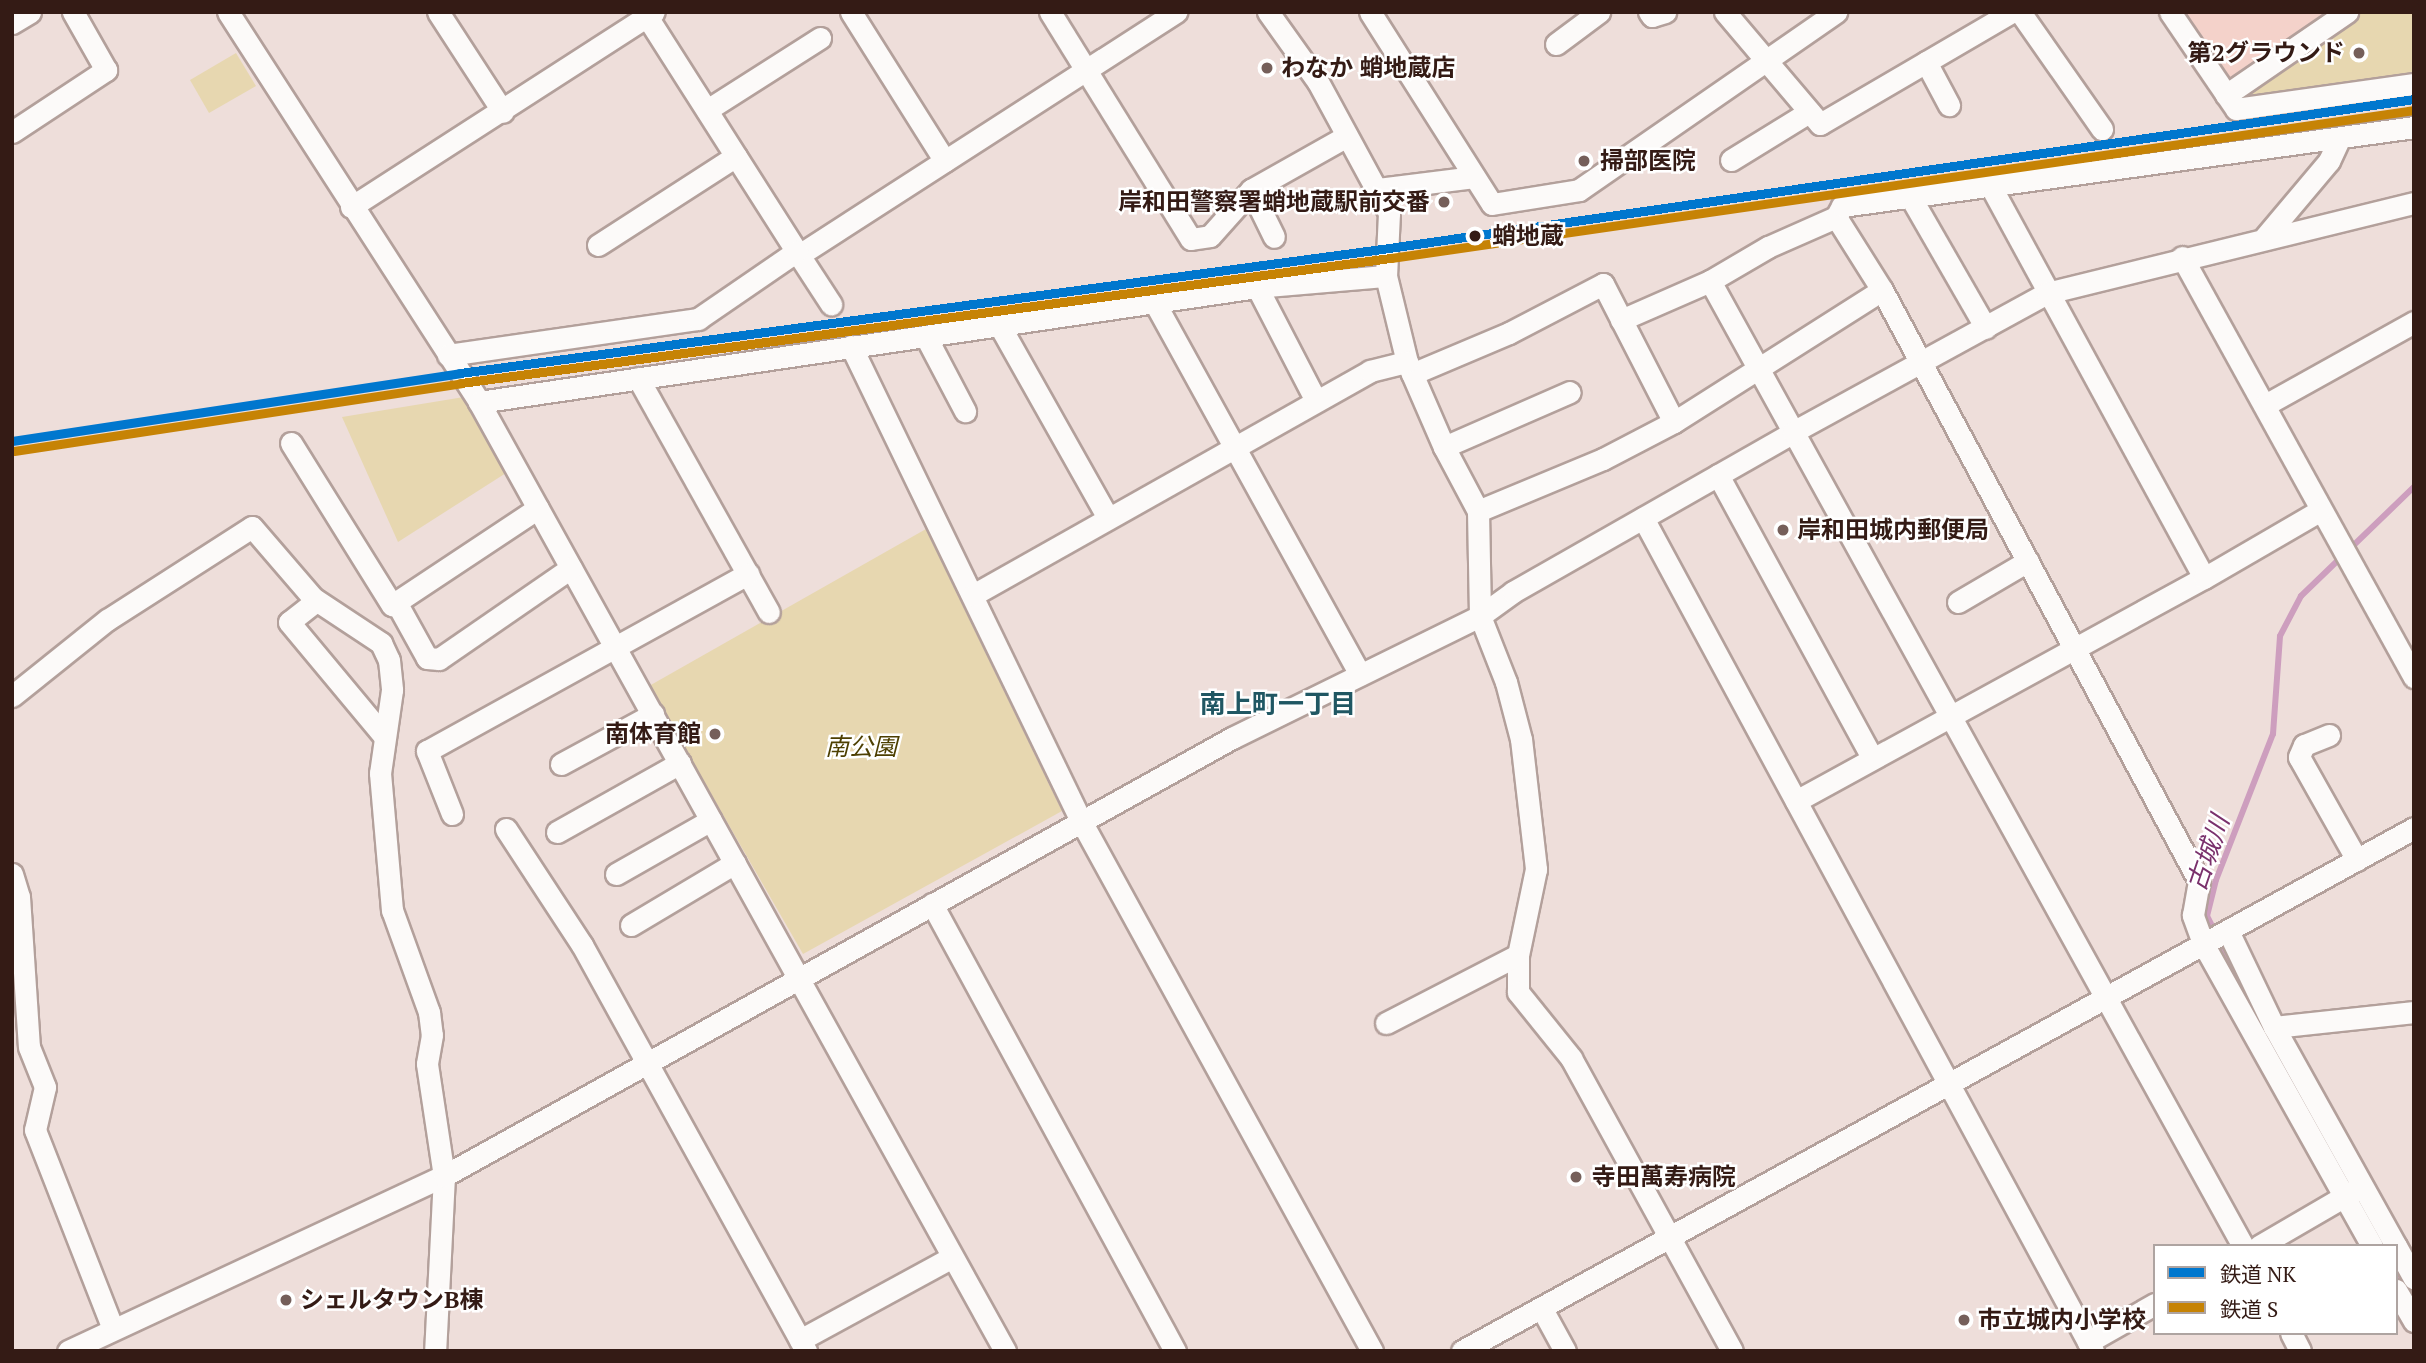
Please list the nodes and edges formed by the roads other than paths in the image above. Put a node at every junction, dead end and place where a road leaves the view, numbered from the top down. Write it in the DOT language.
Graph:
graph roads {
  1 [pos="30,12"];
  2 [pos="73,12"];
  3 [pos="228,12"];
  4 [pos="438,12"];
  5 [pos="851,12"];
  6 [pos="1050,12"];
  7 [pos="1176,12"];
  8 [pos="1268,12"];
  9 [pos="1370,12"];
  10 [pos="1599,12"];
  11 [pos="1649,12"];
  12 [pos="1665,12"];
  13 [pos="1725,12"];
  14 [pos="1836,12"];
  15 [pos="2012,12"];
  16 [pos="2020,12"];
  17 [pos="2171,12"];
  18 [pos="2347,12"];
  19 [pos="648,14"];
  20 [pos="12,23"];
  21 [pos="820,38"];
  22 [pos="1556,44"];
  23 [pos="1926,62"];
  24 [pos="1765,63"];
  25 [pos="1086,70"];
  26 [pos="2414,84"];
  27 [pos="2226,95"];
  28 [pos="1949,105"];
  29 [pos="707,110"];
  30 [pos="502,112"];
  31 [pos="1809,112"];
  32 [pos="2414,127"];
  33 [pos="2102,129"];
  34 [pos="12,132"];
  35 [pos="1347,136"];
  36 [pos="2340,138"];
  37 [pos="736,156"];
  38 [pos="1731,160"];
  39 [pos="945,161"];
  40 [pos="1474,177"];
  41 [pos="1990,186"];
  42 [pos="1378,189"];
  43 [pos="1251,190"];
  44 [pos="1910,196"];
  45 [pos="2414,203"];
  46 [pos="351,207"];
  47 [pos="1836,217"];
  48 [pos="1274,237"];
  49 [pos="2265,237"];
  50 [pos="598,245"];
  51 [pos="798,253"];
  52 [pos="2182,257"];
  53 [pos="1386,276"];
  54 [pos="1710,281"];
  55 [pos="1257,287"];
  56 [pos="1882,290"];
  57 [pos="2047,293"];
  58 [pos="831,304"];
  59 [pos="1156,305"];
  60 [pos="1621,320"];
  61 [pos="2414,322"];
  62 [pos="1986,327"];
  63 [pos="1002,328"];
  64 [pos="926,337"];
  65 [pos="851,346"];
  66 [pos="448,355"];
  67 [pos="1919,364"];
  68 [pos="1409,368"];
  69 [pos="1758,371"];
  70 [pos="638,378"];
  71 [pos="1570,392"];
  72 [pos="1317,401"];
  73 [pos="479,402"];
  74 [pos="2265,405"];
  75 [pos="965,411"];
  76 [pos="1674,422"];
  77 [pos="1793,432"];
  78 [pos="291,443"];
  79 [pos="1234,447"];
  80 [pos="1444,447"];
  81 [pos="1718,474"];
  82 [pos="538,508"];
  83 [pos="2321,509"];
  84 [pos="1478,511"];
  85 [pos="1108,518"];
  86 [pos="1643,518"];
  87 [pos="2028,561"];
  88 [pos="571,568"];
  89 [pos="748,574"];
  90 [pos="2204,578"];
  91 [pos="972,595"];
  92 [pos="316,601"];
  93 [pos="1958,601"];
  94 [pos="396,602"];
  95 [pos="769,612"];
  96 [pos="1480,616"];
  97 [pos="2074,645"];
  98 [pos="617,650"];
  99 [pos="2411,667"];
  100 [pos="1360,674"];
  101 [pos="12,696"];
  102 [pos="653,714"];
  103 [pos="1948,717"];
  104 [pos="2329,735"];
  105 [pos="384,736"];
  106 [pos="1872,758"];
  107 [pos="680,763"];
  108 [pos="561,764"];
  109 [pos="1796,800"];
  110 [pos="452,814"];
  111 [pos="711,820"];
  112 [pos="1081,821"];
  113 [pos="2414,828"];
  114 [pos="506,829"];
  115 [pos="557,832"];
  116 [pos="2357,860"];
  117 [pos="735,863"];
  118 [pos="12,874"];
  119 [pos="616,874"];
  120 [pos="932,904"];
  121 [pos="631,925"];
  122 [pos="2228,933"];
  123 [pos="2205,945"];
  124 [pos="1518,955"];
  125 [pos="800,978"];
  126 [pos="2104,999"];
  127 [pos="2414,1012"];
  128 [pos="1386,1023"];
  129 [pos="2273,1027"];
  130 [pos="646,1065"];
  131 [pos="1946,1084"];
  132 [pos="444,1176"];
  133 [pos="2363,1185"];
  134 [pos="2345,1197"];
  135 [pos="1671,1240"];
  136 [pos="2242,1244"];
  137 [pos="2263,1244"];
  138 [pos="2371,1244"];
  139 [pos="2395,1244"];
  140 [pos="2398,1250"];
  141 [pos="952,1257"];
  142 [pos="2414,1278"];
  143 [pos="2398,1293"];
  144 [pos="2153,1305"];
  145 [pos="1542,1309"];
  146 [pos="2414,1321"];
  147 [pos="113,1329"];
  148 [pos="2292,1335"];
  149 [pos="803,1346"];
  150 [pos="2091,1346"];
  151 [pos="68,1351"];
  152 [pos="435,1351"];
  153 [pos="1004,1351"];
  154 [pos="1175,1351"];
  155 [pos="1372,1351"];
  156 [pos="1462,1351"];
  157 [pos="1565,1351"];
  158 [pos="1732,1351"];
  159 [pos="2300,1351"];
  1 -- 20 [label="street"];
  2 -- 34 [label="street"];
  3 -- 46 [label="street"];
  4 -- 30 [label="street"];
  5 -- 39 [label="street"];
  6 -- 25 [label="street"];
  7 -- 25 [label="street"];
  8 -- 35 [label="street"];
  9 -- 40 [label="street"];
  10 -- 22 [label="street"];
  11 -- 12 [label="street"];
  13 -- 24 [label="street"];
  14 -- 24 [label="street"];
  15 -- 23 [label="street"];
  16 -- 33 [label="street"];
  17 -- 27 [label="street"];
  18 -- 27 [label="street"];
  19 -- 29 [label="street"];
  19 -- 30 [label="street"];
  21 -- 29 [label="street"];
  23 -- 28 [label="street"];
  23 -- 31 [label="street"];
  24 -- 31 [label="street"];
  24 -- 40 [label="street"];
  25 -- 39 [label="street"];
  25 -- 43 [label="street"];
  26 -- 27 [label="street"];
  29 -- 37 [label="street"];
  30 -- 46 [label="street"];
  31 -- 38 [label="street"];
  32 -- 36 [label="street"];
  35 -- 42 [label="street"];
  35 -- 43 [label="street"];
  36 -- 41 [label="street"];
  36 -- 49 [label="street"];
  37 -- 50 [label="street"];
  37 -- 51 [label="street"];
  39 -- 51 [label="street"];
  40 -- 42 [label="street"];
  41 -- 44 [label="street"];
  41 -- 57 [label="street"];
  42 -- 53 [label="street"];
  43 -- 48 [label="street"];
  44 -- 47 [label="street"];
  44 -- 62 [label="street"];
  45 -- 49 [label="street"];
  46 -- 66 [label="street"];
  47 -- 54 [label="street"];
  47 -- 56 [label="street"];
  49 -- 52 [label="street"];
  51 -- 58 [label="street"];
  51 -- 66 [label="street"];
  52 -- 57 [label="street"];
  52 -- 74 [label="street"];
  53 -- 55 [label="street"];
  53 -- 68 [label="street"];
  54 -- 60 [label="street"];
  54 -- 69 [label="street"];
  55 -- 59 [label="street"];
  55 -- 72 [label="street"];
  56 -- 67 [label="street"];
  56 -- 69 [label="street"];
  57 -- 62 [label="street"];
  57 -- 90 [label="street"];
  59 -- 63 [label="street"];
  59 -- 79 [label="street"];
  60 -- 68 [label="street"];
  60 -- 76 [label="street"];
  61 -- 74 [label="street"];
  62 -- 67 [label="street"];
  63 -- 64 [label="street"];
  63 -- 85 [label="street"];
  64 -- 65 [label="street"];
  64 -- 75 [label="street"];
  65 -- 70 [label="street"];
  65 -- 91 [label="street"];
  66 -- 73 [label="street"];
  67 -- 77 [label="street"];
  67 -- 87 [label="street"];
  68 -- 72 [label="street"];
  68 -- 80 [label="street"];
  69 -- 76 [label="street"];
  69 -- 77 [label="street"];
  70 -- 73 [label="street"];
  70 -- 89 [label="street"];
  71 -- 80 [label="street"];
  72 -- 79 [label="street"];
  73 -- 82 [label="street"];
  74 -- 83 [label="street"];
  76 -- 84 [label="street"];
  77 -- 81 [label="street"];
  77 -- 103 [label="street"];
  78 -- 94 [label="street"];
  79 -- 85 [label="street"];
  79 -- 100 [label="street"];
  80 -- 84 [label="street"];
  81 -- 86 [label="street"];
  81 -- 106 [label="street"];
  82 -- 88 [label="street"];
  82 -- 94 [label="street"];
  83 -- 90 [label="street"];
  83 -- 99 [label="street"];
  84 -- 96 [label="street"];
  85 -- 91 [label="street"];
  86 -- 96 [label="street"];
  86 -- 109 [label="street"];
  87 -- 93 [label="street"];
  87 -- 97 [label="street"];
  88 -- 94 [label="street"];
  88 -- 98 [label="street"];
  89 -- 95 [label="street"];
  89 -- 98 [label="street"];
  90 -- 97 [label="street"];
  91 -- 112 [label="street"];
  92 -- 101 [label="street"];
  92 -- 105 [label="street"];
  92 -- 105 [label="street"];
  96 -- 100 [label="street"];
  96 -- 124 [label="street"];
  97 -- 103 [label="street"];
  97 -- 123 [label="street"];
  98 -- 102 [label="street"];
  98 -- 110 [label="street"];
  100 -- 112 [label="street"];
  102 -- 107 [label="street"];
  102 -- 108 [label="street"];
  103 -- 106 [label="street"];
  103 -- 126 [label="street"];
  104 -- 116 [label="street"];
  105 -- 132 [label="street"];
  106 -- 109 [label="street"];
  107 -- 111 [label="street"];
  107 -- 115 [label="street"];
  109 -- 131 [label="street"];
  111 -- 117 [label="street"];
  111 -- 119 [label="street"];
  112 -- 120 [label="street"];
  112 -- 155 [label="street"];
  113 -- 116 [label="street"];
  114 -- 130 [label="street"];
  116 -- 122 [label="street"];
  117 -- 121 [label="street"];
  117 -- 125 [label="street"];
  118 -- 147 [label="street"];
  120 -- 125 [label="street"];
  120 -- 154 [label="street"];
  122 -- 123 [label="street"];
  122 -- 129 [label="street"];
  123 -- 126 [label="street"];
  123 -- 134 [label="street"];
  124 -- 128 [label="street"];
  124 -- 135 [label="street"];
  125 -- 130 [label="street"];
  125 -- 141 [label="street"];
  126 -- 131 [label="street"];
  126 -- 136 [label="street"];
  127 -- 129 [label="street"];
  129 -- 133 [label="street"];
  130 -- 132 [label="street"];
  130 -- 149 [label="street"];
  131 -- 135 [label="street"];
  131 -- 150 [label="street"];
  132 -- 147 [label="street"];
  132 -- 152 [label="street"];
  133 -- 134 [label="street"];
  133 -- 139 [label="street"];
  134 -- 137 [label="street"];
  134 -- 138 [label="street"];
  135 -- 145 [label="street"];
  135 -- 158 [label="street"];
  140 -- 142 [label="street"];
  141 -- 149 [label="street"];
  141 -- 153 [label="street"];
  143 -- 146 [label="street"];
  144 -- 150 [label="street"];
  145 -- 156 [label="street"];
  145 -- 157 [label="street"];
  147 -- 151 [label="street"];
  148 -- 159 [label="street"];
}
